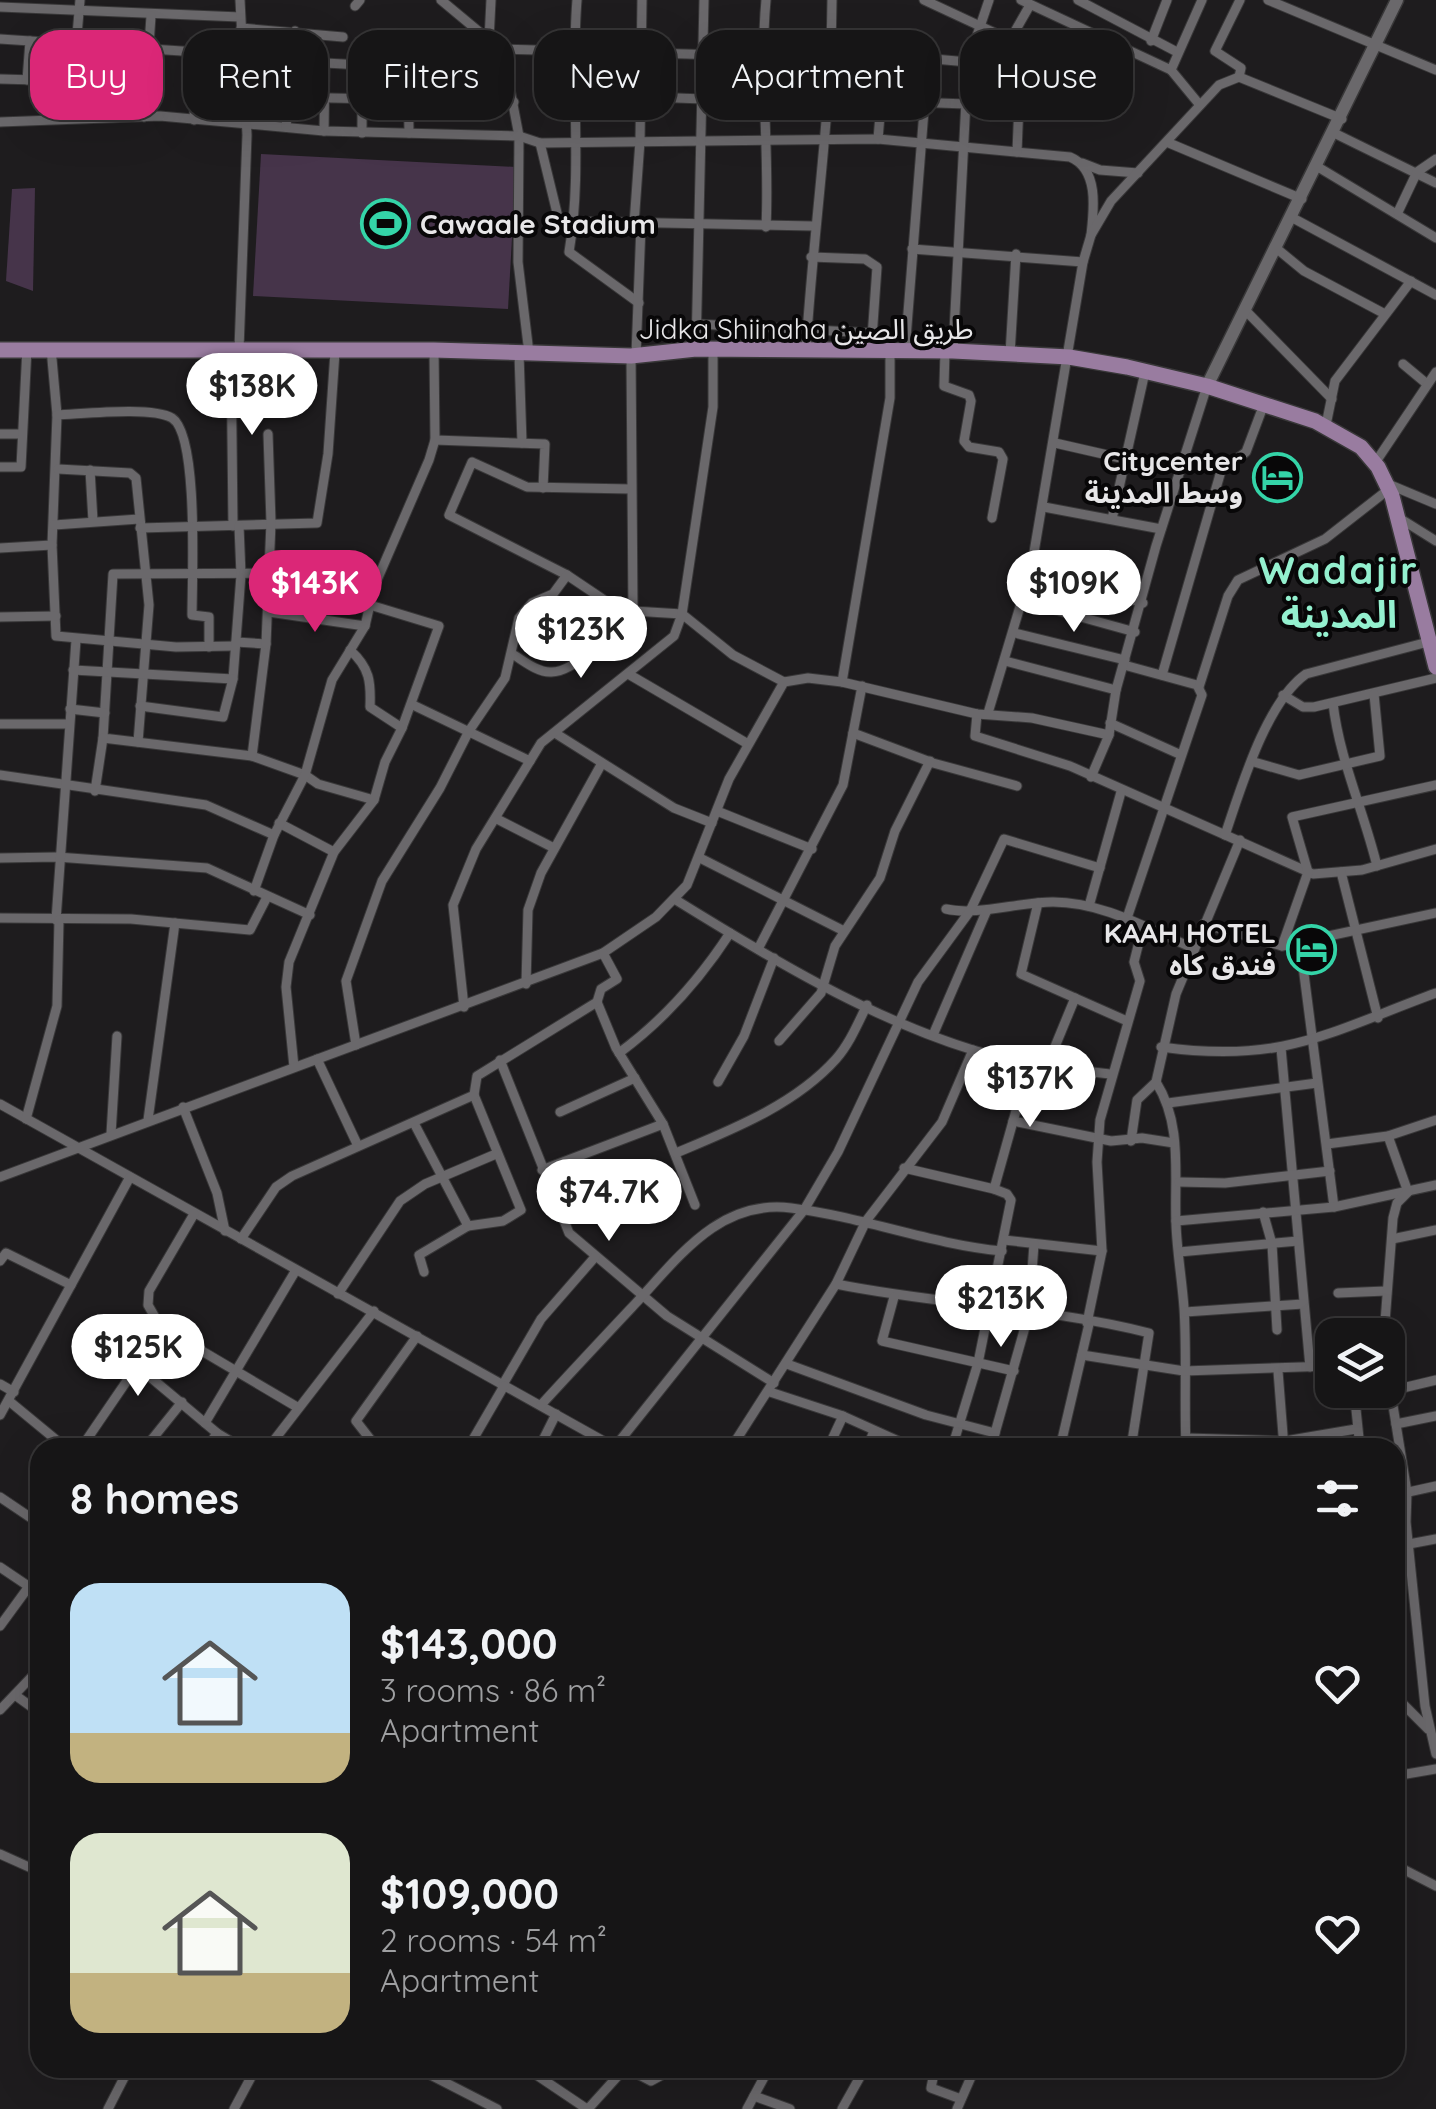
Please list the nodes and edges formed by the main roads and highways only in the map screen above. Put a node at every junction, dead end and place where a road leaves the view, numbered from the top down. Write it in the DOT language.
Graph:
graph roads {
  1 [pos="0,350"];
  2 [pos="1436,667"];
  1 -- 2 [label="main road, Jidka Shiinaha طريق الصين"];
}
